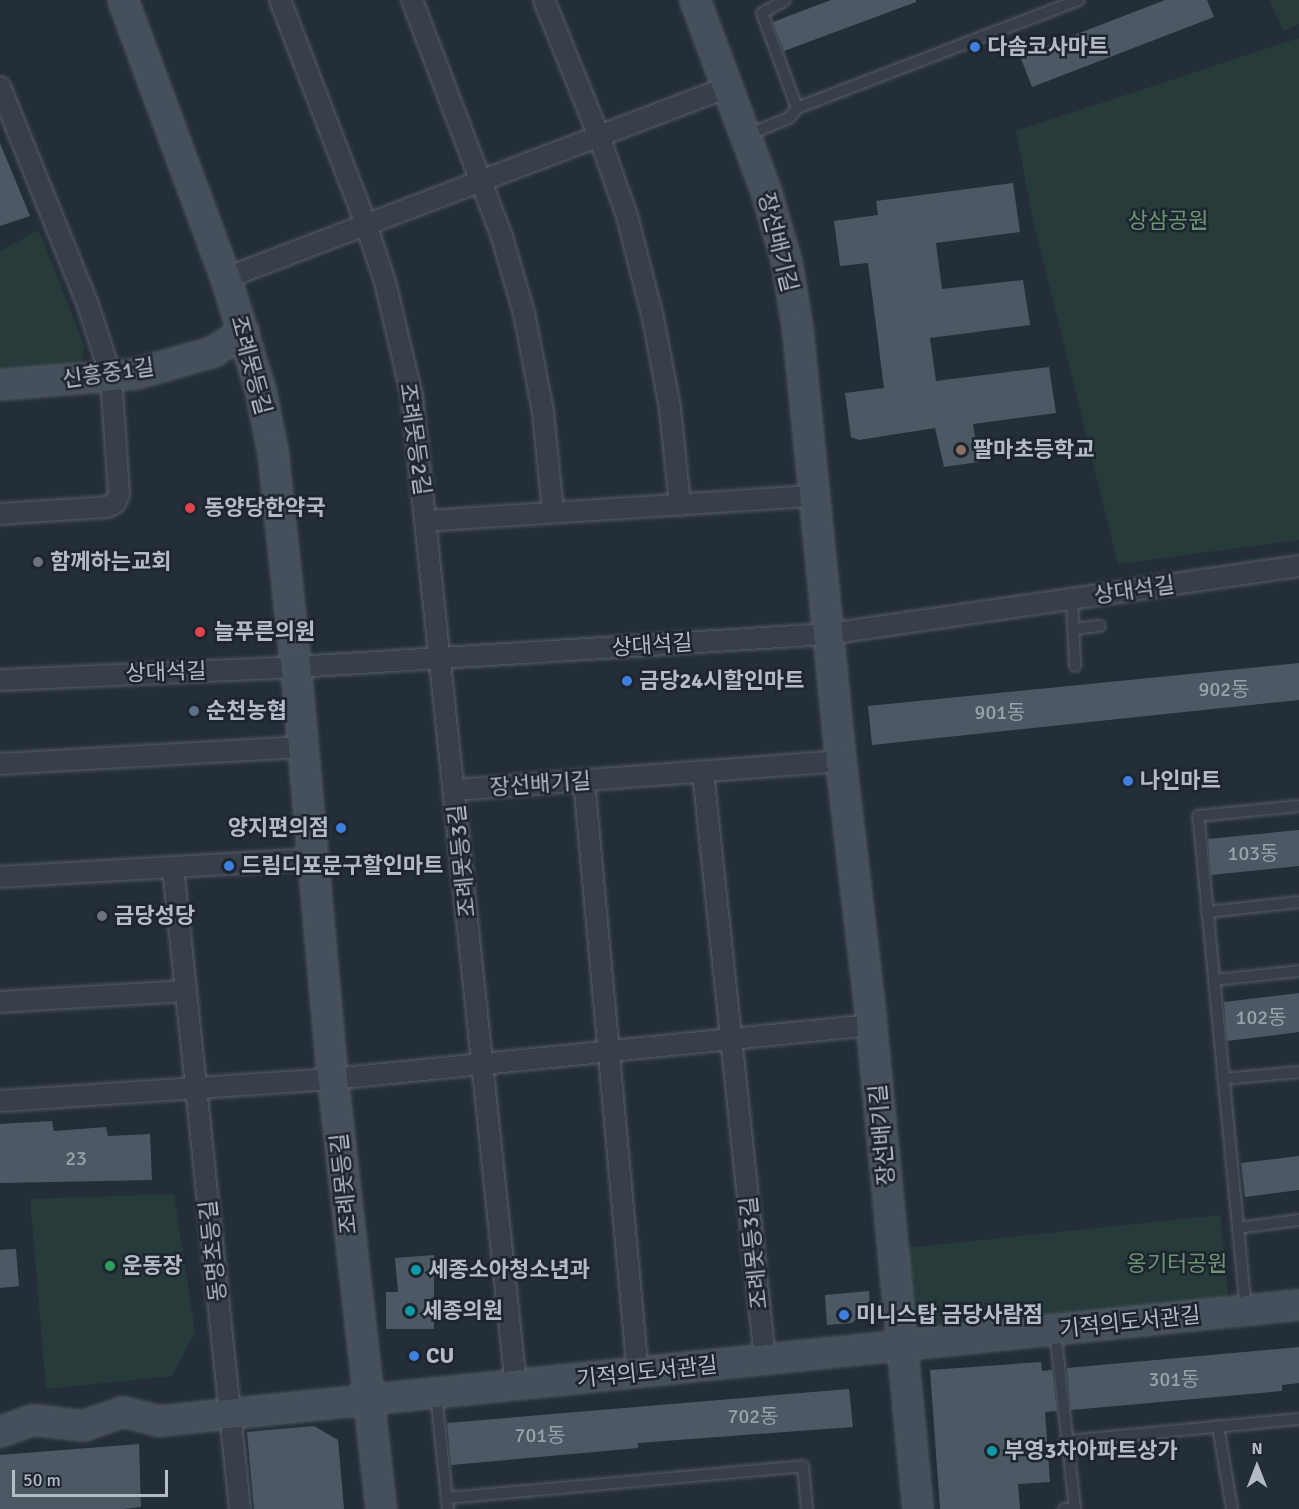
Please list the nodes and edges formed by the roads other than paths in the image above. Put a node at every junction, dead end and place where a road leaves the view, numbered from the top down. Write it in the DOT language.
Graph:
graph roads {
  1 [pos="123,0"];
  2 [pos="280,0"];
  3 [pos="412,0"];
  4 [pos="544,0"];
  5 [pos="695,0"];
  6 [pos="785,0"];
  7 [pos="1079,0"];
  8 [pos="0,87"];
  9 [pos="728,87"];
  10 [pos="797,108"];
  11 [pos="746,135"];
  12 [pos="599,136"];
  13 [pos="481,180"];
  14 [pos="366,225"];
  15 [pos="226,278"];
  16 [pos="244,332"];
  17 [pos="111,376"];
  18 [pos="0,385"];
  19 [pos="813,496"];
  20 [pos="680,505"];
  21 [pos="553,512"];
  22 [pos="0,514"];
  23 [pos="426,521"];
  24 [pos="1299,566"];
  25 [pos="1072,598"];
  26 [pos="1100,626"];
  27 [pos="1074,628"];
  28 [pos="828,634"];
  29 [pos="441,658"];
  30 [pos="1075,666"];
  31 [pos="296,667"];
  32 [pos="0,680"];
  33 [pos="302,747"];
  34 [pos="841,761"];
  35 [pos="0,764"];
  36 [pos="703,771"];
  37 [pos="584,780"];
  38 [pos="455,790"];
  39 [pos="1299,806"];
  40 [pos="312,859"];
  41 [pos="173,867"];
  42 [pos="0,877"];
  43 [pos="1299,902"];
  44 [pos="1207,912"];
  45 [pos="1299,971"];
  46 [pos="1214,980"];
  47 [pos="184,991"];
  48 [pos="0,1002"];
  49 [pos="871,1025"];
  50 [pos="732,1039"];
  51 [pos="609,1052"];
  52 [pos="483,1064"];
  53 [pos="1299,1072"];
  54 [pos="333,1079"];
  55 [pos="1223,1079"];
  56 [pos="195,1088"];
  57 [pos="0,1101"];
  58 [pos="1299,1220"];
  59 [pos="1238,1228"];
  60 [pos="1299,1305"];
  61 [pos="1246,1311"];
  62 [pos="1055,1330"];
  63 [pos="902,1344"];
  64 [pos="765,1359"];
  65 [pos="638,1372"];
  66 [pos="516,1385"];
  67 [pos="436,1394"];
  68 [pos="368,1399"];
  69 [pos="231,1413"];
  70 [pos="1299,1419"];
  71 [pos="1218,1426"];
  72 [pos="0,1432"];
  73 [pos="1066,1441"];
  74 [pos="448,1503"];
  75 [pos="240,1509"];
  76 [pos="381,1509"];
  77 [pos="807,1509"];
  78 [pos="918,1509"];
  79 [pos="1064,1509"];
  80 [pos="1232,1509"];
  1 -- 15 [label="street, 조례못등길"];
  2 -- 14 [label="street, 조례못등2길"];
  3 -- 13 [label="street"];
  4 -- 12 [label="street"];
  5 -- 9 [label="street, 장선배기길"];
  6 -- 10 [label="lane"];
  7 -- 10 [label="lane"];
  8 -- 17 [label="street"];
  9 -- 11 [label="street, 장선배기길"];
  9 -- 12 [label="street"];
  10 -- 11 [label="lane"];
  11 -- 19 [label="street, 장선배기길"];
  12 -- 13 [label="street"];
  12 -- 20 [label="street"];
  13 -- 14 [label="street"];
  13 -- 21 [label="street"];
  14 -- 15 [label="street"];
  14 -- 23 [label="street, 조례못등2길"];
  15 -- 16 [label="street, 조례못등길"];
  16 -- 17 [label="street, 신흥중1길"];
  16 -- 31 [label="street, 조례못등길"];
  17 -- 18 [label="street, 신흥중1길"];
  17 -- 22 [label="street"];
  19 -- 20 [label="street"];
  19 -- 28 [label="street, 장선배기길"];
  20 -- 21 [label="street"];
  21 -- 23 [label="street"];
  23 -- 29 [label="street, 조례못등2길"];
  24 -- 25 [label="street, 상대석길"];
  25 -- 27 [label="lane"];
  25 -- 28 [label="street, 상대석길"];
  26 -- 27 [label="lane"];
  27 -- 30 [label="lane"];
  28 -- 29 [label="street, 상대석길"];
  28 -- 34 [label="street, 장선배기길"];
  29 -- 31 [label="street, 상대석길"];
  29 -- 38 [label="street, 조례못등3길"];
  31 -- 32 [label="street, 상대석길"];
  31 -- 33 [label="street, 조례못등길"];
  33 -- 35 [label="street"];
  33 -- 40 [label="street, 조례못등길"];
  34 -- 36 [label="street, 장선배기길"];
  34 -- 49 [label="street, 장선배기길"];
  36 -- 37 [label="street, 장선배기길"];
  36 -- 50 [label="street, 조례못등3길"];
  37 -- 38 [label="street, 장선배기길"];
  37 -- 51 [label="street"];
  38 -- 52 [label="street, 조례못등3길"];
  39 -- 44 [label="lane"];
  40 -- 41 [label="street"];
  40 -- 54 [label="street, 조례못등길"];
  41 -- 42 [label="street"];
  41 -- 47 [label="street, 동명초등길"];
  43 -- 44 [label="lane"];
  44 -- 46 [label="lane"];
  45 -- 46 [label="lane"];
  46 -- 55 [label="lane"];
  47 -- 48 [label="street"];
  47 -- 56 [label="street, 동명초등길"];
  49 -- 50 [label="street"];
  49 -- 63 [label="street, 장선배기길"];
  50 -- 51 [label="street"];
  50 -- 64 [label="street, 조례못등3길"];
  51 -- 52 [label="street"];
  51 -- 65 [label="street"];
  52 -- 54 [label="street"];
  52 -- 66 [label="street, 조례못등3길"];
  53 -- 55 [label="lane"];
  54 -- 56 [label="street"];
  54 -- 68 [label="street, 조례못등길"];
  55 -- 59 [label="lane"];
  56 -- 57 [label="street"];
  56 -- 69 [label="street, 동명초등길"];
  58 -- 59 [label="lane"];
  59 -- 61 [label="lane"];
  60 -- 61 [label="street, 기적의도서관길"];
  61 -- 62 [label="street, 기적의도서관길"];
  62 -- 63 [label="street, 기적의도서관길"];
  62 -- 73 [label="lane"];
  63 -- 64 [label="street, 기적의도서관길"];
  63 -- 78 [label="street, 장선배기길"];
  64 -- 65 [label="street, 기적의도서관길"];
  65 -- 66 [label="street, 기적의도서관길"];
  66 -- 67 [label="street, 기적의도서관길"];
  67 -- 68 [label="street, 기적의도서관길"];
  67 -- 74 [label="lane"];
  68 -- 69 [label="street, 기적의도서관길"];
  68 -- 76 [label="street, 조례못등길"];
  69 -- 72 [label="street, 기적의도서관길"];
  69 -- 75 [label="street, 동명초등길"];
  70 -- 71 [label="lane"];
  71 -- 73 [label="lane"];
  71 -- 80 [label="lane"];
  73 -- 79 [label="lane"];
  74 -- 77 [label="lane"];
}
